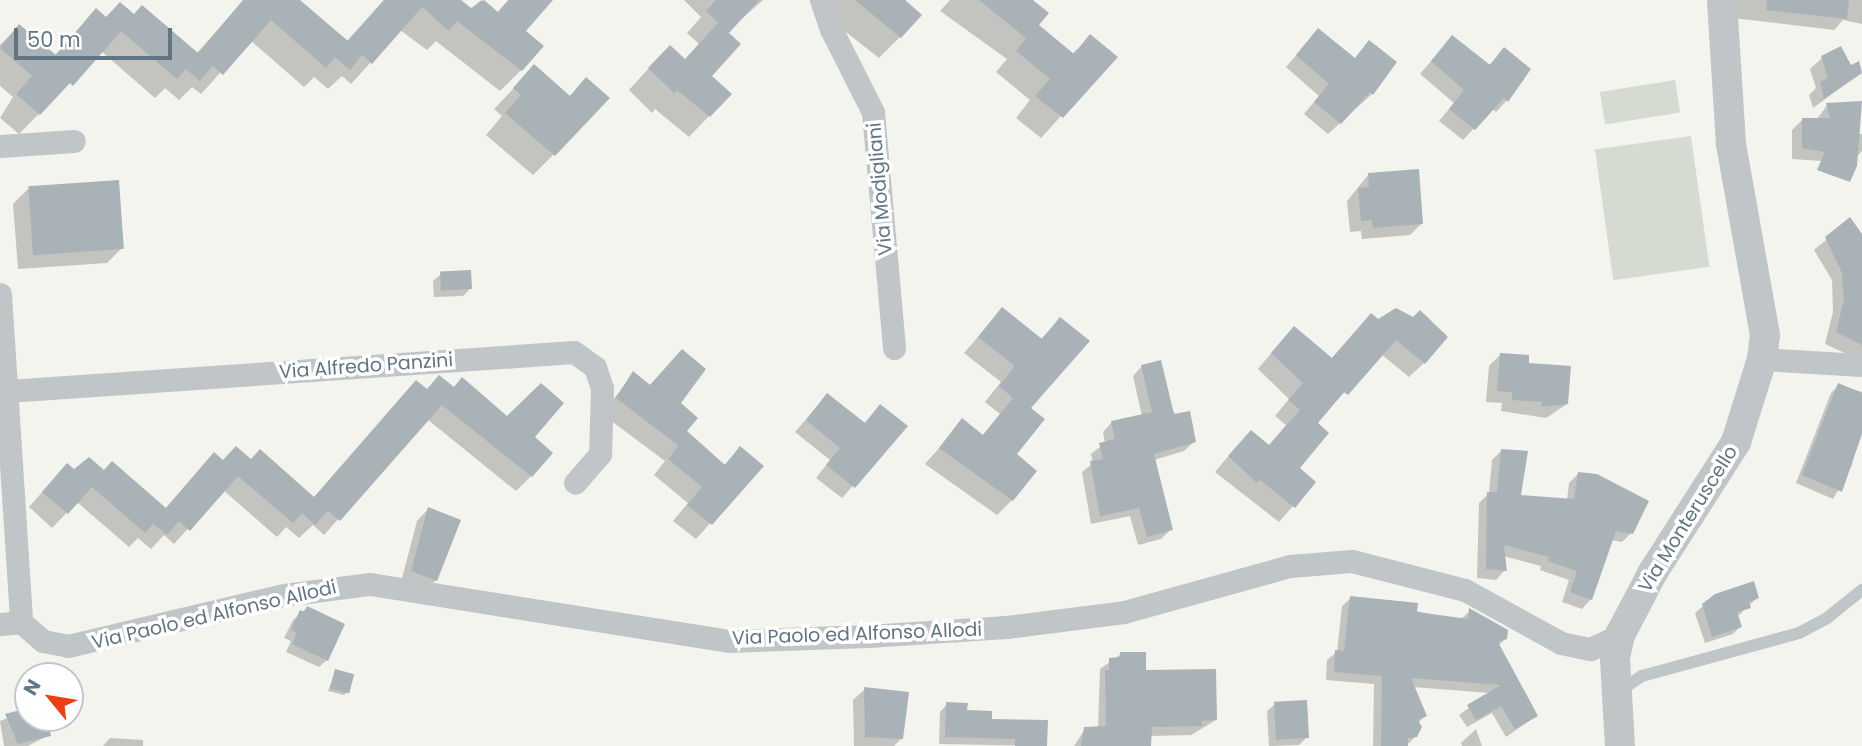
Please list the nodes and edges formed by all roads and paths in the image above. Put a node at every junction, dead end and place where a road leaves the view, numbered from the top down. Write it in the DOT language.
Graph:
graph roads {
  1 [pos="821,0"];
  2 [pos="1722,0"];
  3 [pos="75,141"];
  4 [pos="0,146"];
  5 [pos="0,294"];
  6 [pos="894,348"];
  7 [pos="1762,359"];
  8 [pos="1862,365"];
  9 [pos="7,391"];
  10 [pos="575,483"];
  11 [pos="1862,590"];
  12 [pos="10,623"];
  13 [pos="1620,635"];
  14 [pos="1617,692"];
  15 [pos="1620,746"];
  1 -- 6 [label="street, Via Modigliani"];
  2 -- 7 [label="street, Via Monteruscello"];
  3 -- 4 [label="street"];
  5 -- 9 [label="street"];
  7 -- 8 [label="street"];
  7 -- 13 [label="street, Via Monteruscello"];
  9 -- 10 [label="street, Via Alfredo Panzini"];
  9 -- 12 [label="street"];
  11 -- 14 [label="lane"];
  12 -- 13 [label="street, Via Paolo ed Alfonso Allodi"];
  13 -- 14 [label="street, Via Monteruscello"];
  14 -- 15 [label="street, Via Monteruscello"];
}
